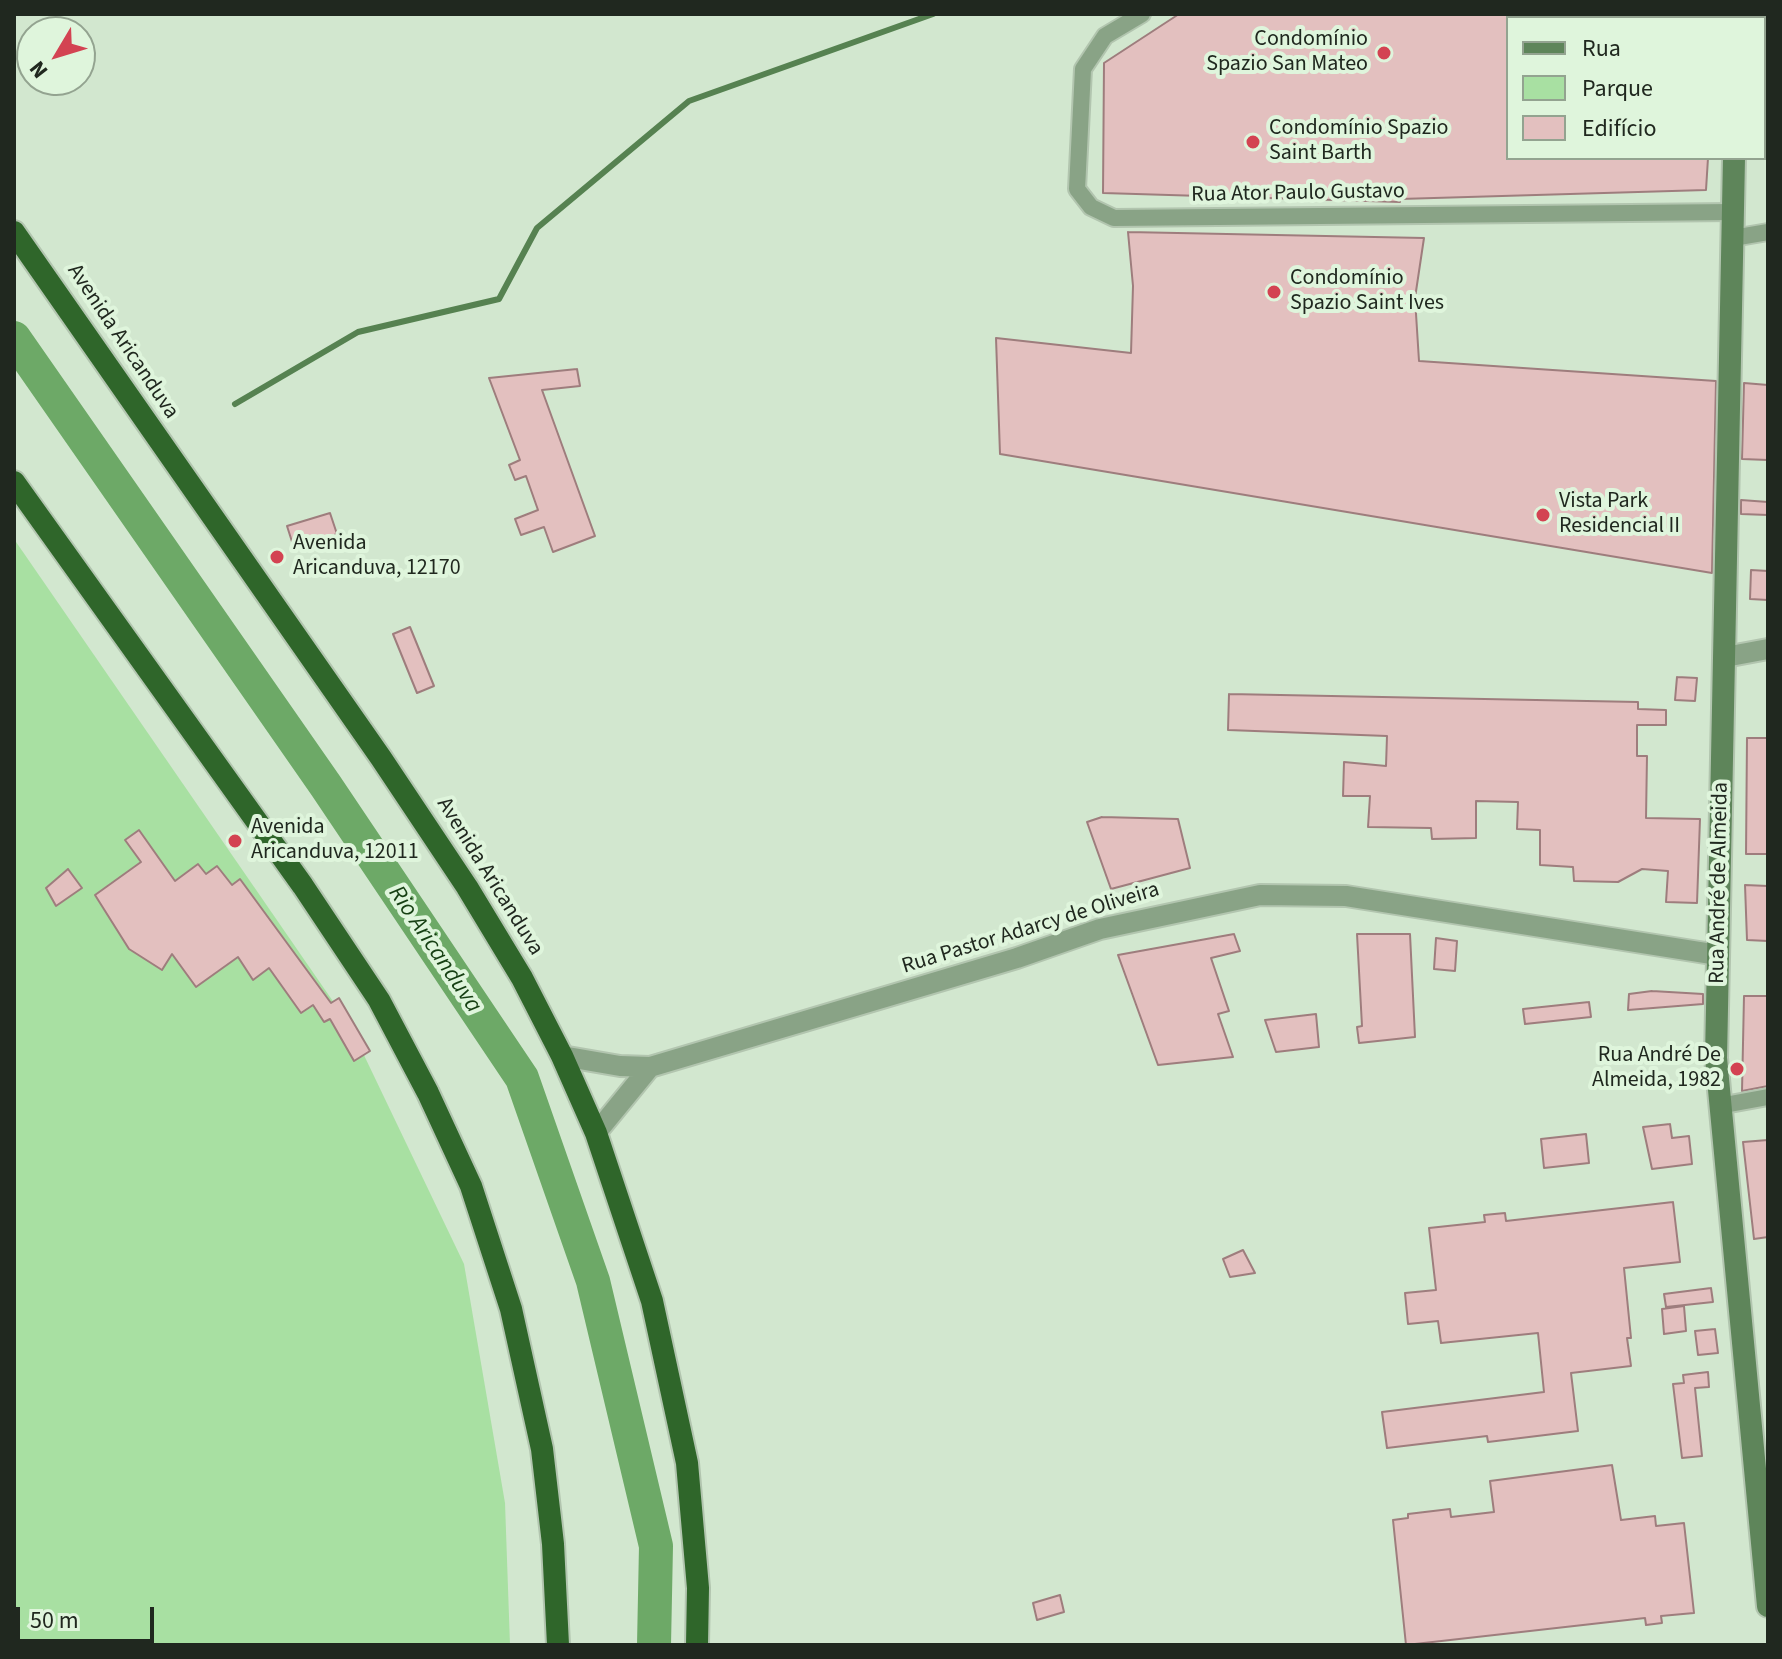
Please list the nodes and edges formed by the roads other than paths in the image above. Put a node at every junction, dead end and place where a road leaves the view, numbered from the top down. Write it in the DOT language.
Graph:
graph roads {
  1 [pos="1142,14"];
  2 [pos="1734,160"];
  3 [pos="1733,212"];
  4 [pos="14,232"];
  5 [pos="1768,232"];
  6 [pos="1733,238"];
  7 [pos="14,482"];
  8 [pos="1768,649"];
  9 [pos="1725,657"];
  10 [pos="1718,955"];
  11 [pos="562,1056"];
  12 [pos="650,1067"];
  13 [pos="1768,1097"];
  14 [pos="1719,1106"];
  15 [pos="596,1133"];
  16 [pos="1767,1597"];
  17 [pos="558,1645"];
  18 [pos="697,1645"];
  1 -- 3 [label="street, Rua Ator Paulo Gustavo"];
  2 -- 3 [label="main road, Rua André de Almeida"];
  3 -- 6 [label="main road, Rua André de Almeida"];
  4 -- 11 [label="highway, Avenida Aricanduva"];
  5 -- 6 [label="street"];
  6 -- 9 [label="main road, Rua André de Almeida"];
  7 -- 17 [label="highway"];
  8 -- 9 [label="street"];
  9 -- 10 [label="main road, Rua André de Almeida"];
  10 -- 12 [label="street, Rua Pastor Adarcy de Oliveira"];
  10 -- 14 [label="main road, Rua André de Almeida"];
  11 -- 12 [label="street, Rua Pastor Adarcy de Oliveira"];
  11 -- 15 [label="highway, Avenida Aricanduva"];
  12 -- 15 [label="street"];
  13 -- 14 [label="street"];
  14 -- 16 [label="main road, Rua André de Almeida"];
  15 -- 18 [label="highway, Avenida Aricanduva"];
}
